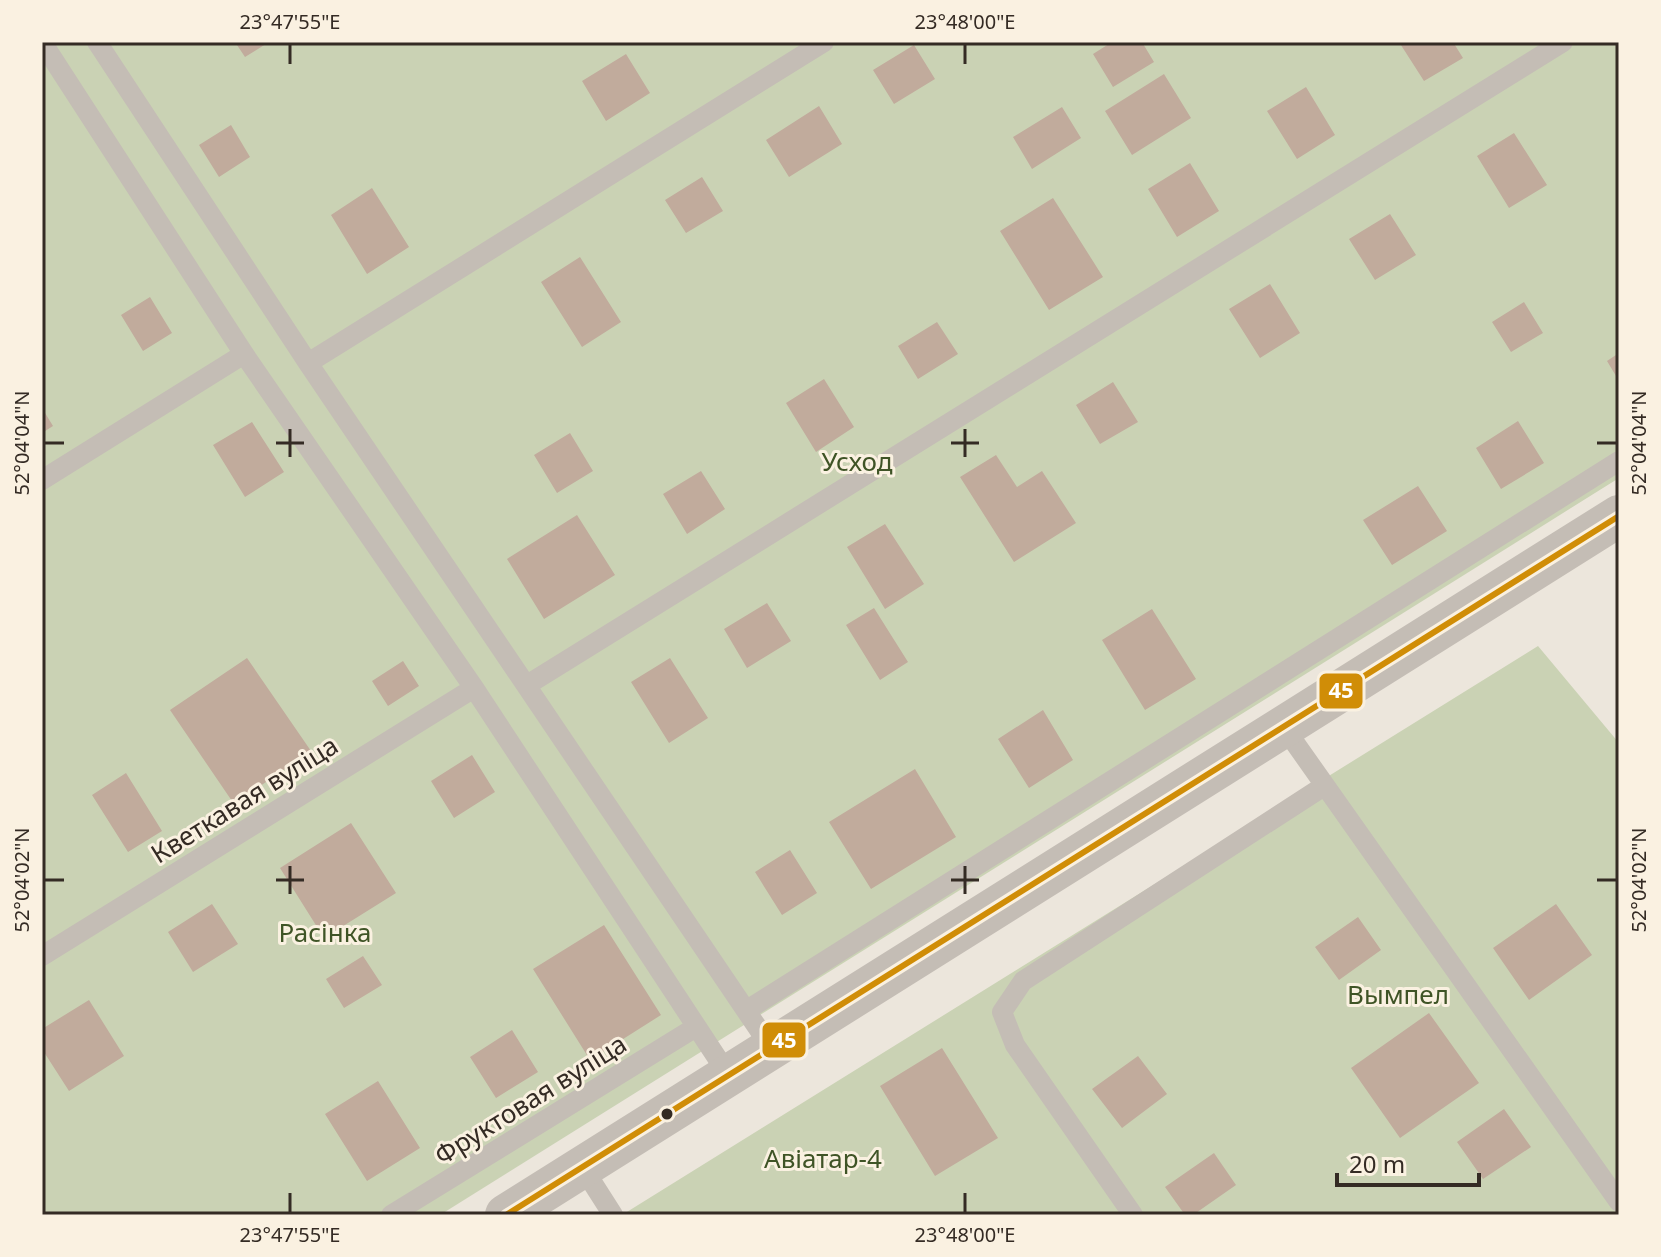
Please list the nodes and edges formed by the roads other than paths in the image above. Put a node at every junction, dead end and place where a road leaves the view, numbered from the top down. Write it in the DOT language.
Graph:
graph roads {
  1 [pos="42,42"];
  2 [pos="98,42"];
  3 [pos="824,42"];
  4 [pos="1563,42"];
  5 [pos="244,354"];
  6 [pos="308,363"];
  7 [pos="1619,461"];
  8 [pos="42,480"];
  9 [pos="1619,516"];
  10 [pos="527,685"];
  11 [pos="474,688"];
  12 [pos="1283,726"];
  13 [pos="1324,786"];
  14 [pos="42,956"];
  15 [pos="747,1010"];
  16 [pos="696,1027"];
  17 [pos="772,1049"];
  18 [pos="729,1076"];
  19 [pos="583,1168"];
  20 [pos="1619,1202"];
  21 [pos="391,1215"];
  22 [pos="506,1215"];
  23 [pos="613,1215"];
  24 [pos="1133,1215"];
  1 -- 5 [label="lane"];
  2 -- 6 [label="lane"];
  3 -- 6 [label="lane"];
  4 -- 10 [label="lane"];
  5 -- 8 [label="lane"];
  5 -- 11 [label="lane"];
  6 -- 10 [label="lane"];
  7 -- 15 [label="lane"];
  9 -- 12 [label="street"];
  10 -- 15 [label="lane"];
  11 -- 14 [label="lane, Кветкавая вуліца"];
  11 -- 16 [label="lane"];
  12 -- 13 [label="lane"];
  12 -- 17 [label="street"];
  13 -- 20 [label="lane"];
  13 -- 24 [label="lane"];
  15 -- 17 [label="lane"];
  16 -- 18 [label="lane"];
  16 -- 21 [label="lane, Фруктовая вуліца"];
  17 -- 18 [label="street"];
  18 -- 19 [label="street"];
  19 -- 22 [label="street"];
  19 -- 23 [label="lane"];
}
